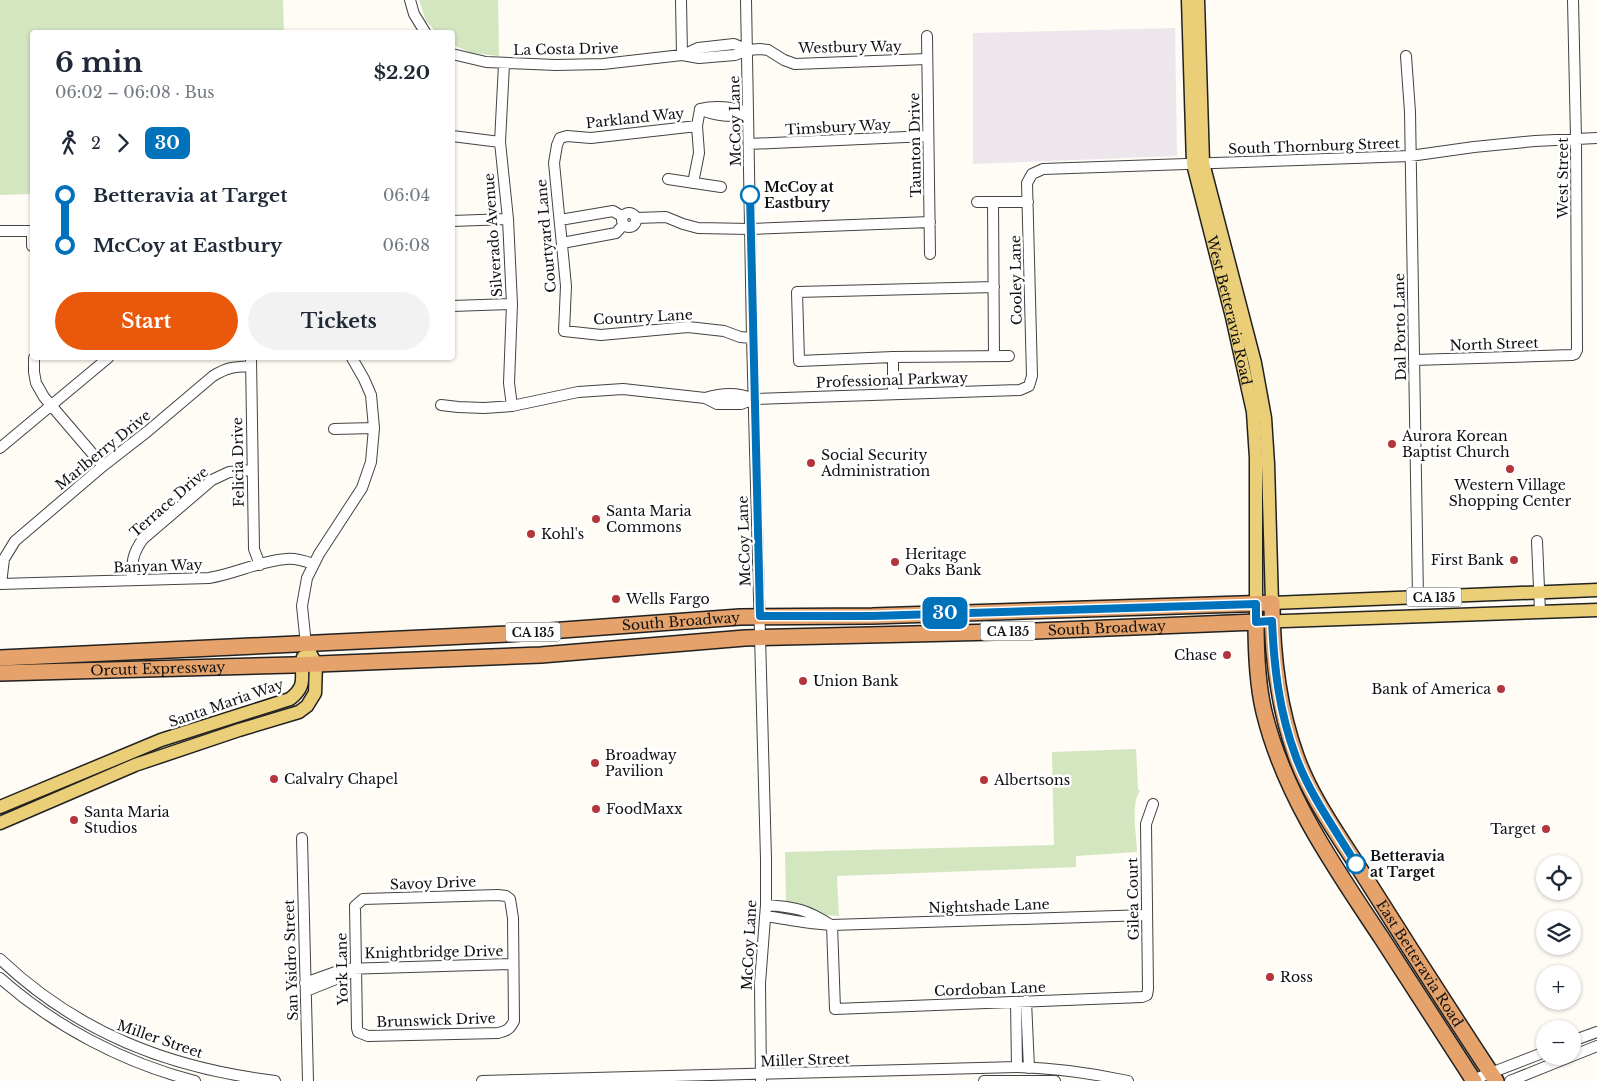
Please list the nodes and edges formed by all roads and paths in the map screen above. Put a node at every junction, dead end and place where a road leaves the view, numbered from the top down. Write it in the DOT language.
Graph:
graph roads {
  1 [pos="410,0"];
  2 [pos="680,0"];
  3 [pos="746,0"];
  4 [pos="1188,0"];
  5 [pos="1198,0"];
  6 [pos="1573,0"];
  7 [pos="424,30"];
  8 [pos="927,36"];
  9 [pos="748,50"];
  10 [pos="455,55"];
  11 [pos="682,55"];
  12 [pos="1406,56"];
  13 [pos="927,59"];
  14 [pos="504,64"];
  15 [pos="748,114"];
  16 [pos="697,126"];
  17 [pos="455,136"];
  18 [pos="928,136"];
  19 [pos="560,138"];
  20 [pos="1576,138"];
  21 [pos="1597,138"];
  22 [pos="500,142"];
  23 [pos="749,144"];
  24 [pos="1410,156"];
  25 [pos="1198,164"];
  26 [pos="1032,174"];
  27 [pos="668,179"];
  28 [pos="693,183"];
  29 [pos="721,187"];
  30 [pos="977,202"];
  31 [pos="993,202"];
  32 [pos="1028,202"];
  33 [pos="508,219"];
  34 [pos="560,220"];
  35 [pos="624,220"];
  36 [pos="455,221"];
  37 [pos="930,222"];
  38 [pos="750,229"];
  39 [pos="0,231"];
  40 [pos="30,231"];
  41 [pos="562,243"];
  42 [pos="930,254"];
  43 [pos="994,287"];
  44 [pos="512,304"];
  45 [pos="455,306"];
  46 [pos="564,331"];
  47 [pos="752,338"];
  48 [pos="1575,354"];
  49 [pos="994,356"];
  50 [pos="1009,356"];
  51 [pos="893,357"];
  52 [pos="34,360"];
  53 [pos="106,360"];
  54 [pos="353,360"];
  55 [pos="1414,360"];
  56 [pos="251,362"];
  57 [pos="1029,386"];
  58 [pos="893,394"];
  59 [pos="754,399"];
  60 [pos="441,405"];
  61 [pos="51,406"];
  62 [pos="512,406"];
  63 [pos="374,428"];
  64 [pos="334,429"];
  65 [pos="0,448"];
  66 [pos="103,466"];
  67 [pos="252,470"];
  68 [pos="1537,541"];
  69 [pos="313,564"];
  70 [pos="260,565"];
  71 [pos="132,580"];
  72 [pos="1,584"];
  73 [pos="1597,590"];
  74 [pos="1539,592"];
  75 [pos="1514,593"];
  76 [pos="1418,598"];
  77 [pos="1272,603"];
  78 [pos="1256,604"];
  79 [pos="1597,610"];
  80 [pos="1540,612"];
  81 [pos="942,613"];
  82 [pos="760,616"];
  83 [pos="1419,616"];
  84 [pos="1272,621"];
  85 [pos="1256,622"];
  86 [pos="942,633"];
  87 [pos="760,638"];
  88 [pos="306,645"];
  89 [pos="0,658"];
  90 [pos="309,664"];
  91 [pos="0,673"];
  92 [pos="1153,804"];
  93 [pos="0,807"];
  94 [pos="0,823"];
  95 [pos="302,838"];
  96 [pos="358,902"];
  97 [pos="765,911"];
  98 [pos="1147,915"];
  99 [pos="1389,916"];
  100 [pos="832,926"];
  101 [pos="1374,926"];
  102 [pos="0,958"];
  103 [pos="513,964"];
  104 [pos="356,968"];
  105 [pos="0,978"];
  106 [pos="306,987"];
  107 [pos="1147,995"];
  108 [pos="1021,1002"];
  109 [pos="1597,1032"];
  110 [pos="362,1034"];
  111 [pos="1581,1038"];
  112 [pos="1597,1046"];
  113 [pos="1581,1052"];
  114 [pos="1536,1056"];
  115 [pos="1550,1065"];
  116 [pos="1017,1067"];
  117 [pos="1029,1068"];
  118 [pos="1493,1077"];
  119 [pos="761,1078"];
  120 [pos="194,1081"];
  121 [pos="275,1081"];
  122 [pos="308,1081"];
  123 [pos="482,1081"];
  124 [pos="984,1081"];
  125 [pos="1056,1081"];
  126 [pos="1128,1081"];
  127 [pos="1472,1081"];
  128 [pos="1510,1081"];
  1 -- 7 [label="street"];
  2 -- 11 [label="street"];
  3 -- 9 [label="street, McCoy Lane"];
  4 -- 25 [label="main road, West Betteravia Road"];
  5 -- 25 [label="main road, West Betteravia Road"];
  6 -- 20 [label="street, West Street"];
  8 -- 13 [label="street, Taunton Drive"];
  9 -- 11 [label="street, La Costa Drive"];
  9 -- 13 [label="street, Westbury Way"];
  9 -- 15 [label="street, McCoy Lane"];
  10 -- 14 [label="street, La Costa Drive"];
  11 -- 14 [label="street, La Costa Drive"];
  12 -- 24 [label="street, Dal Porto Lane"];
  13 -- 18 [label="street, Taunton Drive"];
  14 -- 22 [label="street, Silverado Avenue"];
  15 -- 16 [label="street, Parkland Way"];
  15 -- 23 [label="street, McCoy Lane"];
  16 -- 19 [label="street, Parkland Way"];
  16 -- 28 [label="street"];
  17 -- 22 [label="street"];
  18 -- 23 [label="street, Timsbury Way"];
  18 -- 37 [label="street, Taunton Drive"];
  19 -- 34 [label="street, Courtyard Lane"];
  20 -- 21 [label="street, South Thornburg Street"];
  20 -- 24 [label="street, South Thornburg Street"];
  20 -- 48 [label="street, West Street"];
  22 -- 33 [label="street, Silverado Avenue"];
  23 -- 38 [label="street, McCoy Lane"];
  24 -- 25 [label="street, South Thornburg Street"];
  24 -- 55 [label="street, Dal Porto Lane"];
  25 -- 26 [label="street, South Thornburg Street"];
  25 -- 77 [label="main road, West Betteravia Road"];
  25 -- 78 [label="main road, West Betteravia Road"];
  26 -- 32 [label="street, Cooley Lane"];
  27 -- 28 [label="street"];
  28 -- 29 [label="street"];
  30 -- 31 [label="street"];
  31 -- 32 [label="street"];
  31 -- 43 [label="street"];
  32 -- 57 [label="street, Cooley Lane"];
  33 -- 36 [label="street"];
  33 -- 44 [label="street, Silverado Avenue"];
  34 -- 35 [label="street"];
  34 -- 41 [label="street, Courtyard Lane"];
  35 -- 38 [label="street"];
  35 -- 41 [label="street"];
  37 -- 38 [label="street"];
  37 -- 42 [label="street, Taunton Drive"];
  38 -- 47 [label="street, McCoy Lane"];
  39 -- 40 [label="street"];
  41 -- 46 [label="street, Courtyard Lane"];
  43 -- 49 [label="street"];
  43 -- 51 [label="street"];
  44 -- 45 [label="street"];
  44 -- 62 [label="street, Silverado Avenue"];
  46 -- 47 [label="street, Country Lane"];
  47 -- 59 [label="street, McCoy Lane"];
  48 -- 55 [label="street, North Street"];
  49 -- 50 [label="street"];
  49 -- 51 [label="street"];
  51 -- 58 [label="street"];
  52 -- 61 [label="street"];
  53 -- 61 [label="street"];
  54 -- 63 [label="street"];
  55 -- 76 [label="street, Dal Porto Lane"];
  56 -- 66 [label="street, Marlberry Drive"];
  56 -- 67 [label="street, Felicia Drive"];
  57 -- 58 [label="street, Professional Parkway"];
  58 -- 59 [label="street, Professional Parkway"];
  59 -- 62 [label="street, Professional Parkway"];
  59 -- 82 [label="street, McCoy Lane"];
  60 -- 62 [label="street, Professional Parkway"];
  61 -- 65 [label="street"];
  61 -- 66 [label="street"];
  63 -- 64 [label="street"];
  63 -- 69 [label="street"];
  66 -- 72 [label="street, Marlberry Drive"];
  67 -- 70 [label="street, Felicia Drive"];
  67 -- 71 [label="street, Terrace Drive"];
  68 -- 74 [label="street"];
  69 -- 70 [label="street, Banyan Way"];
  69 -- 88 [label="street"];
  70 -- 71 [label="street, Banyan Way"];
  71 -- 72 [label="street, Banyan Way"];
  73 -- 74 [label="main road, South Broadway / CA 135"];
  74 -- 75 [label="main road, South Broadway / CA 135"];
  74 -- 80 [label="street"];
  75 -- 76 [label="main road, South Broadway / CA 135"];
  75 -- 83 [label="main road"];
  76 -- 77 [label="main road, South Broadway / CA 135"];
  77 -- 78 [label="highway, South Broadway / CA 135"];
  77 -- 84 [label="highway, West Betteravia Road"];
  78 -- 81 [label="highway, South Broadway / CA 135"];
  78 -- 85 [label="main road, West Betteravia Road"];
  79 -- 80 [label="main road, South Broadway / CA 135"];
  80 -- 83 [label="main road, South Broadway / CA 135"];
  81 -- 82 [label="highway, South Broadway / CA 135"];
  81 -- 86 [label="highway"];
  82 -- 87 [label="street, McCoy Lane"];
  82 -- 88 [label="highway, South Broadway / CA 135"];
  83 -- 84 [label="main road, South Broadway / CA 135"];
  84 -- 85 [label="main road, South Broadway / CA 135"];
  84 -- 99 [label="highway, East Betteravia Road"];
  85 -- 86 [label="highway, South Broadway / CA 135"];
  85 -- 101 [label="highway, East Betteravia Road"];
  86 -- 87 [label="highway, South Broadway / CA 135"];
  87 -- 90 [label="highway, South Broadway / CA 135"];
  87 -- 97 [label="street, McCoy Lane"];
  88 -- 89 [label="highway, Orcutt Expressway / CA 135"];
  88 -- 90 [label="main road"];
  90 -- 91 [label="highway, Orcutt Expressway / CA 135"];
  90 -- 93 [label="main road, Santa Maria Way"];
  90 -- 94 [label="main road"];
  92 -- 98 [label="street, Gilea Court"];
  95 -- 106 [label="street, San Ysidro Street"];
  96 -- 103 [label="street, Savoy Drive"];
  96 -- 104 [label="street, York Lane"];
  97 -- 100 [label="street"];
  97 -- 119 [label="street, McCoy Lane"];
  98 -- 100 [label="street, Nightshade Lane"];
  98 -- 107 [label="street, Gilea Court"];
  99 -- 101 [label="highway"];
  99 -- 118 [label="highway, East Betteravia Road"];
  100 -- 108 [label="street, Cordoban Lane"];
  101 -- 127 [label="highway, East Betteravia Road"];
  102 -- 121 [label="street, Miller Street"];
  103 -- 104 [label="street, Knightbridge Drive"];
  103 -- 110 [label="street, Brunswick Drive"];
  104 -- 106 [label="street, Knightbridge Drive"];
  104 -- 110 [label="street, York Lane"];
  105 -- 120 [label="street, Miller Street"];
  106 -- 122 [label="street, San Ysidro Street"];
  107 -- 108 [label="street, Cordoban Lane"];
  108 -- 116 [label="street"];
  108 -- 117 [label="street"];
  109 -- 111 [label="street"];
  112 -- 113 [label="street"];
  114 -- 118 [label="street"];
  115 -- 128 [label="street"];
  116 -- 117 [label="street, Miller Street"];
  116 -- 119 [label="street, Miller Street"];
  117 -- 126 [label="street, Miller Street"];
  118 -- 127 [label="street"];
  119 -- 123 [label="street, Miller Street"];
  124 -- 125 [label="street"];
}
